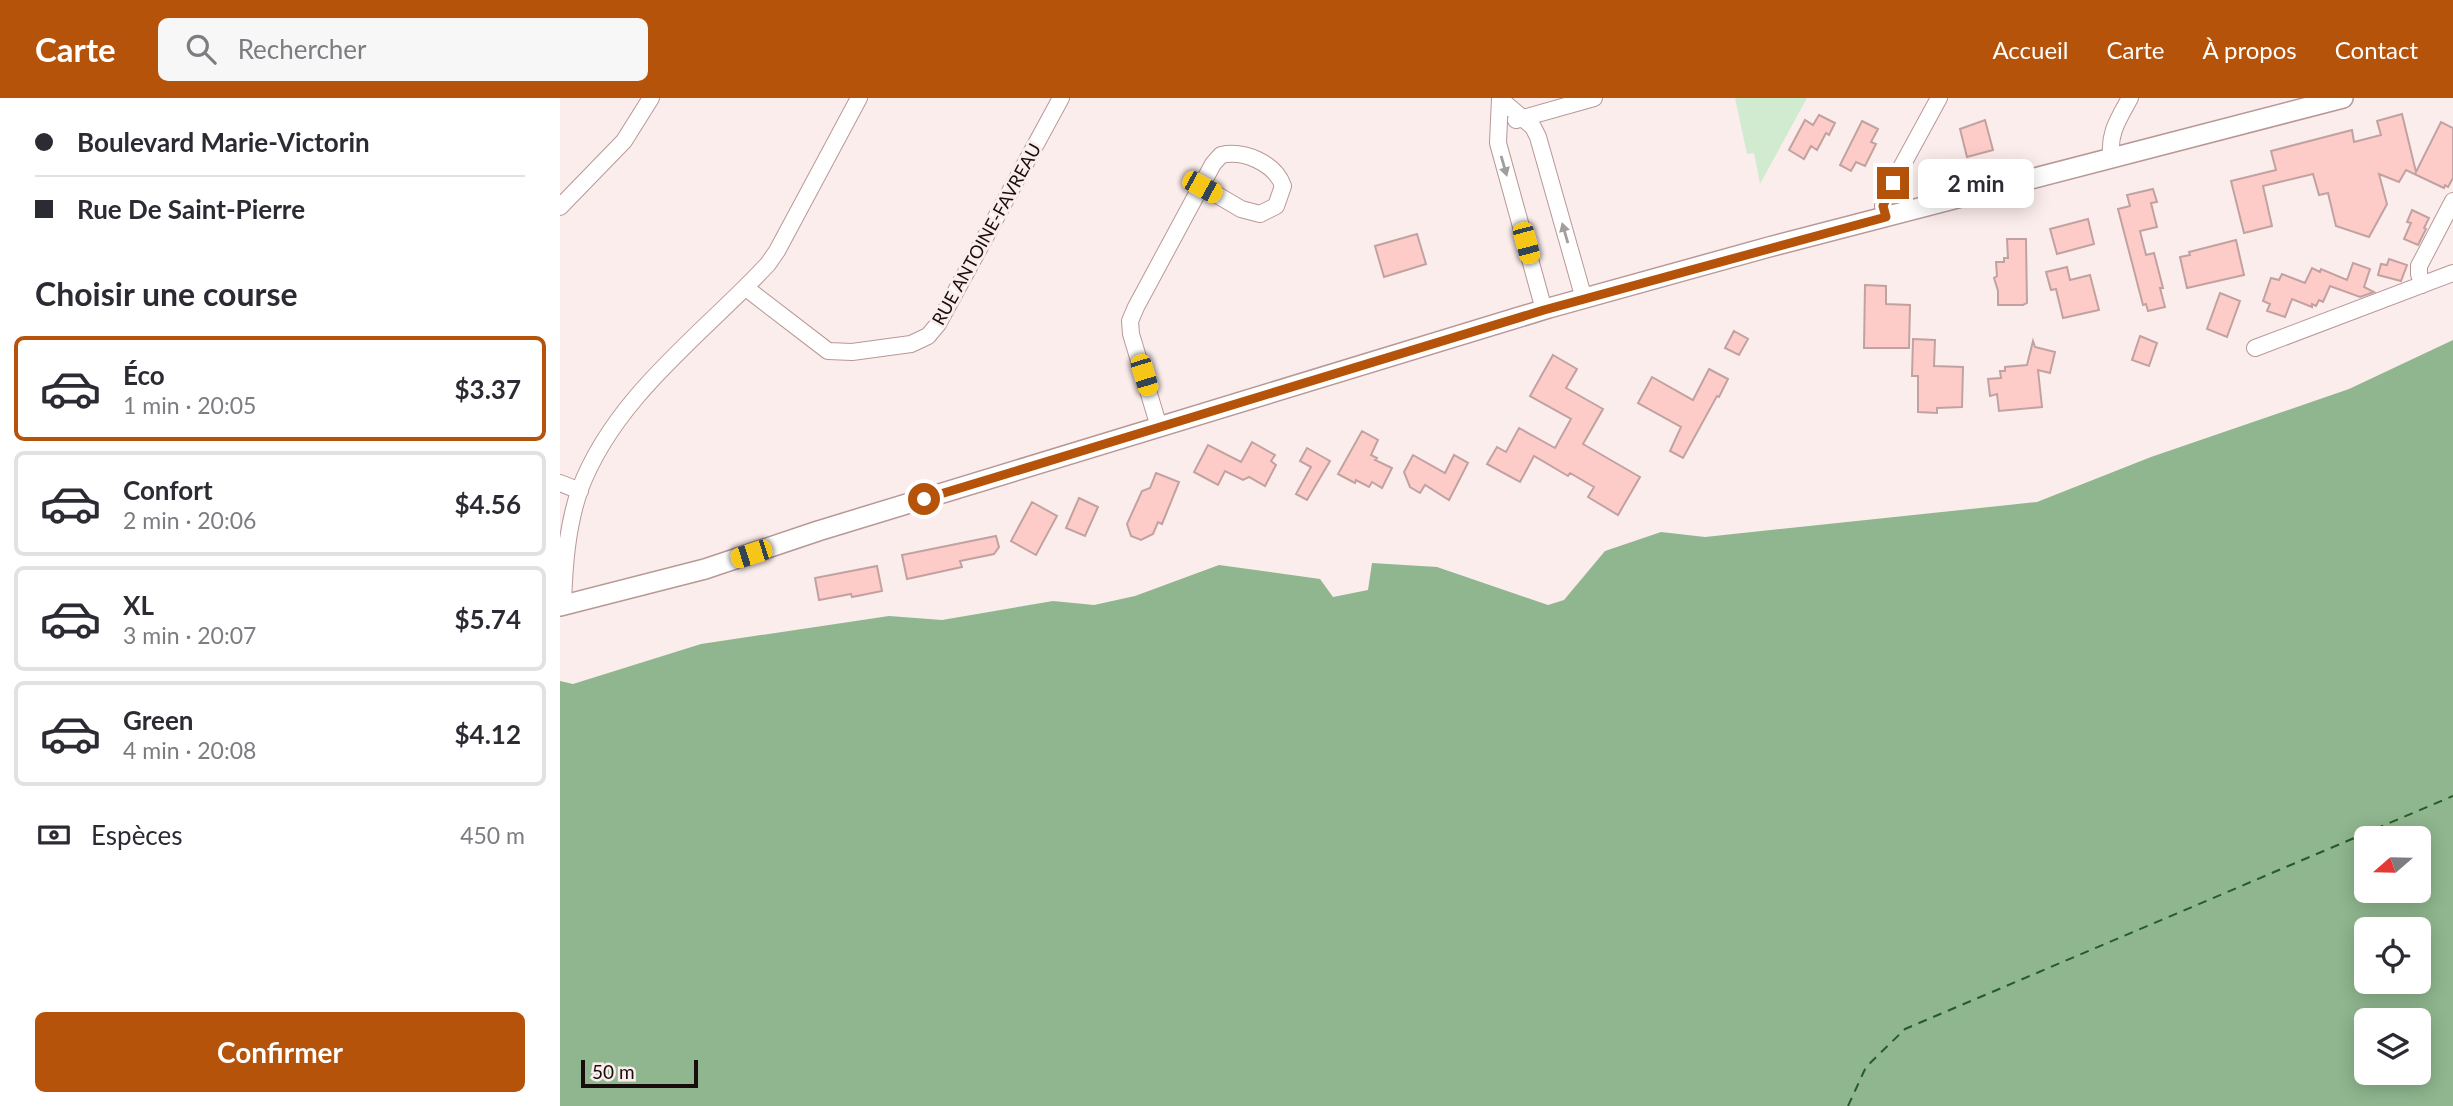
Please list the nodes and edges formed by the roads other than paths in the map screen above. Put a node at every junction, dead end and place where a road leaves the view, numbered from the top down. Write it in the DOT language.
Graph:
graph roads {
  1 [pos="651,98"];
  2 [pos="859,98"];
  3 [pos="1061,98"];
  4 [pos="1500,98"];
  5 [pos="1594,98"];
  6 [pos="1939,98"];
  7 [pos="2130,98"];
  8 [pos="2343,98"];
  9 [pos="1522,118"];
  10 [pos="1498,125"];
  11 [pos="2112,159"];
  12 [pos="1202,187"];
  13 [pos="2453,201"];
  14 [pos="560,207"];
  15 [pos="1886,217"];
  16 [pos="2453,273"];
  17 [pos="2422,285"];
  18 [pos="746,288"];
  19 [pos="1584,299"];
  20 [pos="1544,310"];
  21 [pos="2255,348"];
  22 [pos="1159,427"];
  23 [pos="560,483"];
  24 [pos="580,491"];
  25 [pos="562,606"];
  1 -- 14 [label="street"];
  2 -- 18 [label="street"];
  3 -- 18 [label="street, RUE ANTOINE-FAVREAU"];
  4 -- 9 [label="street"];
  4 -- 10 [label="street"];
  5 -- 9 [label="street"];
  6 -- 15 [label="street"];
  7 -- 11 [label="street"];
  8 -- 11 [label="street"];
  9 -- 10 [label="street"];
  19 -- 9 [label="street, one-way"];
  10 -- 20 [label="street, one-way"];
  11 -- 15 [label="street"];
  12 -- 12 [label="street"];
  12 -- 22 [label="street"];
  13 -- 17 [label="street"];
  15 -- 19 [label="street"];
  16 -- 17 [label="street"];
  17 -- 21 [label="street"];
  18 -- 24 [label="street"];
  19 -- 20 [label="street"];
  20 -- 22 [label="street"];
  22 -- 25 [label="street"];
  23 -- 24 [label="street"];
  24 -- 25 [label="street"];
}
